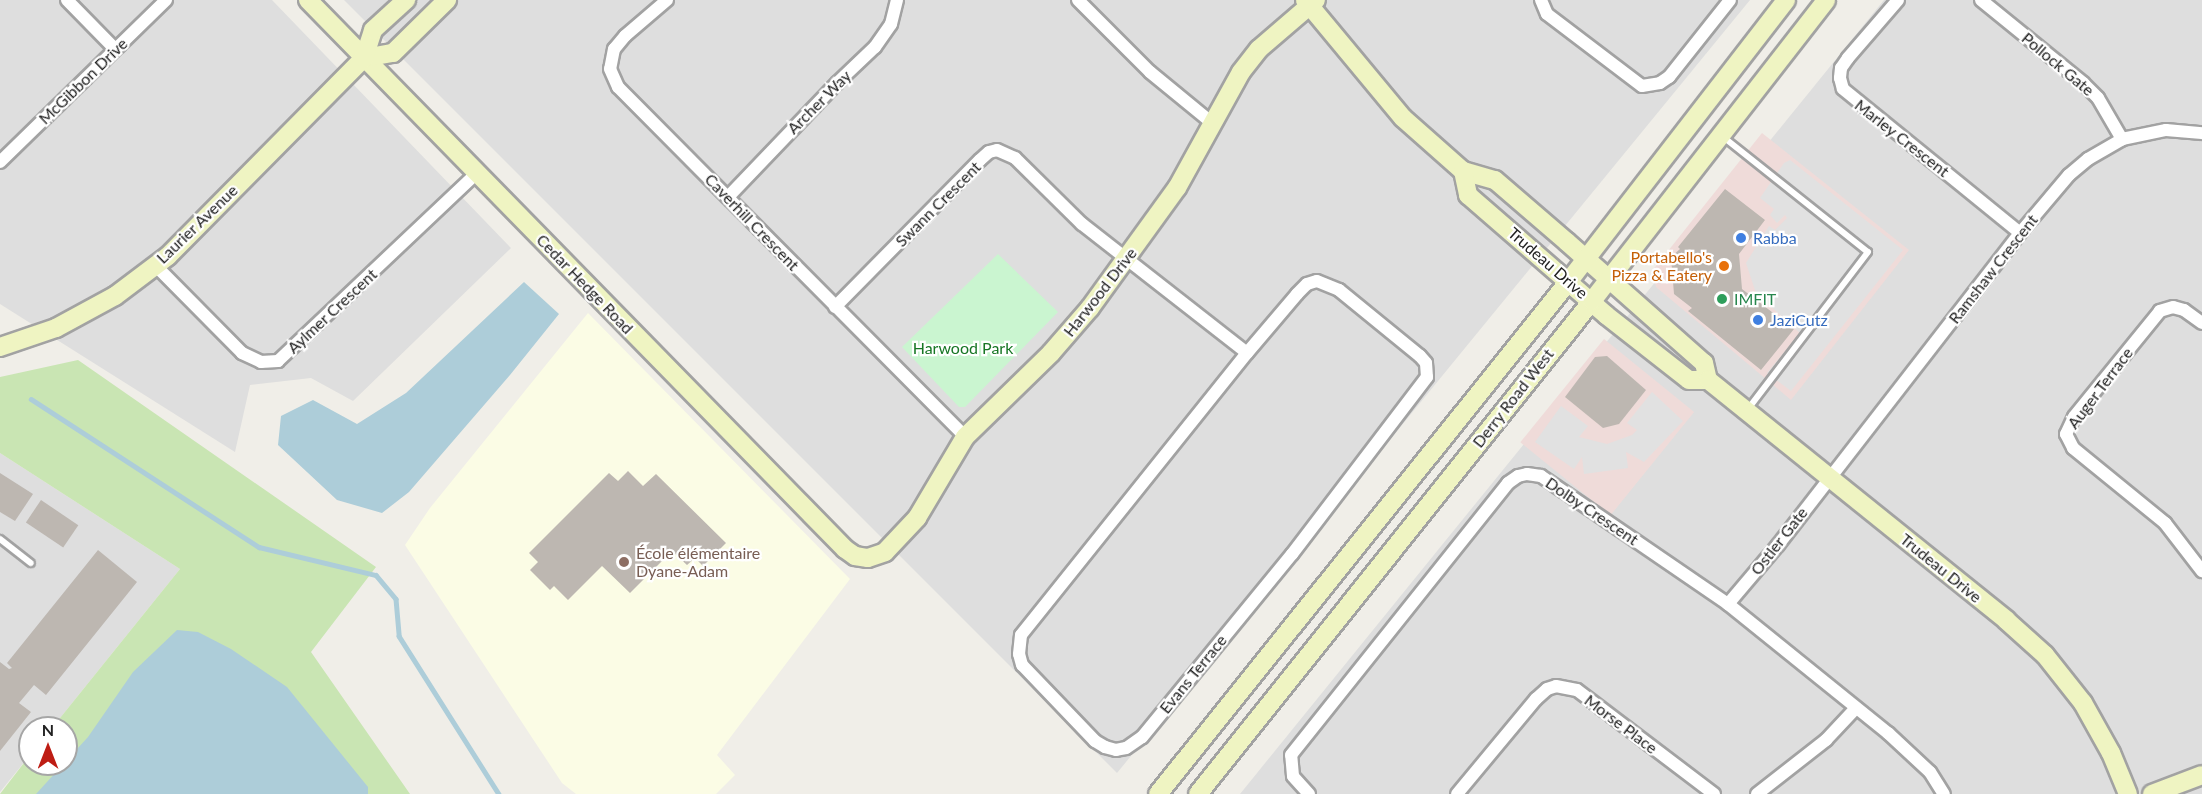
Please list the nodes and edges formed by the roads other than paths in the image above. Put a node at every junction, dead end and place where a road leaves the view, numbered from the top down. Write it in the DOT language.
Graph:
graph roads {
  1 [pos="67,0"];
  2 [pos="166,0"];
  3 [pos="308,0"];
  4 [pos="406,0"];
  5 [pos="447,0"];
  6 [pos="667,0"];
  7 [pos="897,0"];
  8 [pos="1078,0"];
  9 [pos="1541,0"];
  10 [pos="1730,0"];
  11 [pos="1786,0"];
  12 [pos="1826,0"];
  13 [pos="1898,0"];
  14 [pos="1981,0"];
  15 [pos="1310,2"];
  16 [pos="115,49"];
  17 [pos="364,58"];
  18 [pos="1211,123"];
  19 [pos="2202,133"];
  20 [pos="1722,136"];
  21 [pos="2122,139"];
  22 [pos="0,162"];
  23 [pos="1463,171"];
  24 [pos="477,173"];
  25 [pos="728,197"];
  26 [pos="2020,233"];
  27 [pos="1586,258"];
  28 [pos="1128,260"];
  29 [pos="155,265"];
  30 [pos="1608,279"];
  31 [pos="1569,280"];
  32 [pos="1592,301"];
  33 [pos="835,307"];
  34 [pos="2202,323"];
  35 [pos="0,347"];
  36 [pos="1247,353"];
  37 [pos="1708,380"];
  38 [pos="1746,411"];
  39 [pos="966,437"];
  40 [pos="1828,477"];
  41 [pos="3,542"];
  42 [pos="0,552"];
  43 [pos="868,558"];
  44 [pos="31,563"];
  45 [pos="2202,571"];
  46 [pos="1728,604"];
  47 [pos="1855,709"];
  48 [pos="2202,776"];
  49 [pos="1158,794"];
  50 [pos="1198,794"];
  51 [pos="1309,794"];
  52 [pos="1457,794"];
  53 [pos="1714,794"];
  54 [pos="1757,794"];
  55 [pos="1944,794"];
  56 [pos="2128,794"];
  57 [pos="2152,794"];
  1 -- 16 [label="street"];
  2 -- 16 [label="street, McGibbon Drive"];
  3 -- 17 [label="street, Cedar Hedge Road"];
  4 -- 17 [label="street"];
  5 -- 17 [label="street"];
  6 -- 25 [label="street, Caverhill Crescent"];
  7 -- 25 [label="street, Archer Way"];
  8 -- 18 [label="street"];
  9 -- 10 [label="street"];
  11 -- 27 [label="street, Derry Road West"];
  12 -- 20 [label="street, Derry Road West"];
  13 -- 26 [label="street, Marley Crescent"];
  14 -- 21 [label="street, Pollock Gate"];
  15 -- 18 [label="street, Harwood Drive"];
  15 -- 23 [label="street, Trudeau Drive"];
  16 -- 22 [label="street, McGibbon Drive"];
  17 -- 24 [label="street, Cedar Hedge Road"];
  17 -- 29 [label="street, Laurier Avenue"];
  18 -- 28 [label="street, Harwood Drive"];
  19 -- 21 [label="street, Ramshaw Crescent"];
  20 -- 30 [label="street, Derry Road West"];
  20 -- 38 [label="lane"];
  21 -- 26 [label="street, Ramshaw Crescent"];
  23 -- 27 [label="street, Trudeau Drive"];
  23 -- 31 [label="street, Trudeau Drive"];
  24 -- 29 [label="street, Aylmer Crescent"];
  24 -- 43 [label="street, Cedar Hedge Road"];
  25 -- 33 [label="street, Caverhill Crescent"];
  26 -- 40 [label="street, Ramshaw Crescent"];
  27 -- 30 [label="street, Trudeau Drive"];
  27 -- 31 [label="street, Derry Road West"];
  28 -- 33 [label="street, Swann Crescent"];
  28 -- 36 [label="street"];
  28 -- 39 [label="street, Harwood Drive"];
  29 -- 35 [label="street, Laurier Avenue"];
  30 -- 32 [label="street, Derry Road West"];
  30 -- 37 [label="street, Trudeau Drive"];
  31 -- 32 [label="street, Trudeau Drive"];
  31 -- 49 [label="street, Derry Road West"];
  32 -- 37 [label="street, Trudeau Drive"];
  32 -- 50 [label="street, Derry Road West"];
  33 -- 39 [label="street, Caverhill Crescent"];
  34 -- 45 [label="street, Auger Terrace"];
  36 -- 36 [label="street, Evans Terrace"];
  37 -- 38 [label="street, Trudeau Drive"];
  38 -- 40 [label="street, Trudeau Drive"];
  39 -- 43 [label="street, Harwood Drive"];
  40 -- 46 [label="street, Ostler Gate"];
  40 -- 56 [label="street, Trudeau Drive"];
  41 -- 42 [label="lane"];
  41 -- 44 [label="lane"];
  46 -- 47 [label="street, Dolby Crescent"];
  46 -- 51 [label="street, Dolby Crescent"];
  47 -- 54 [label="street"];
  47 -- 55 [label="street, Dolby Crescent"];
  48 -- 57 [label="street"];
  52 -- 53 [label="street, Morse Place"];
}
